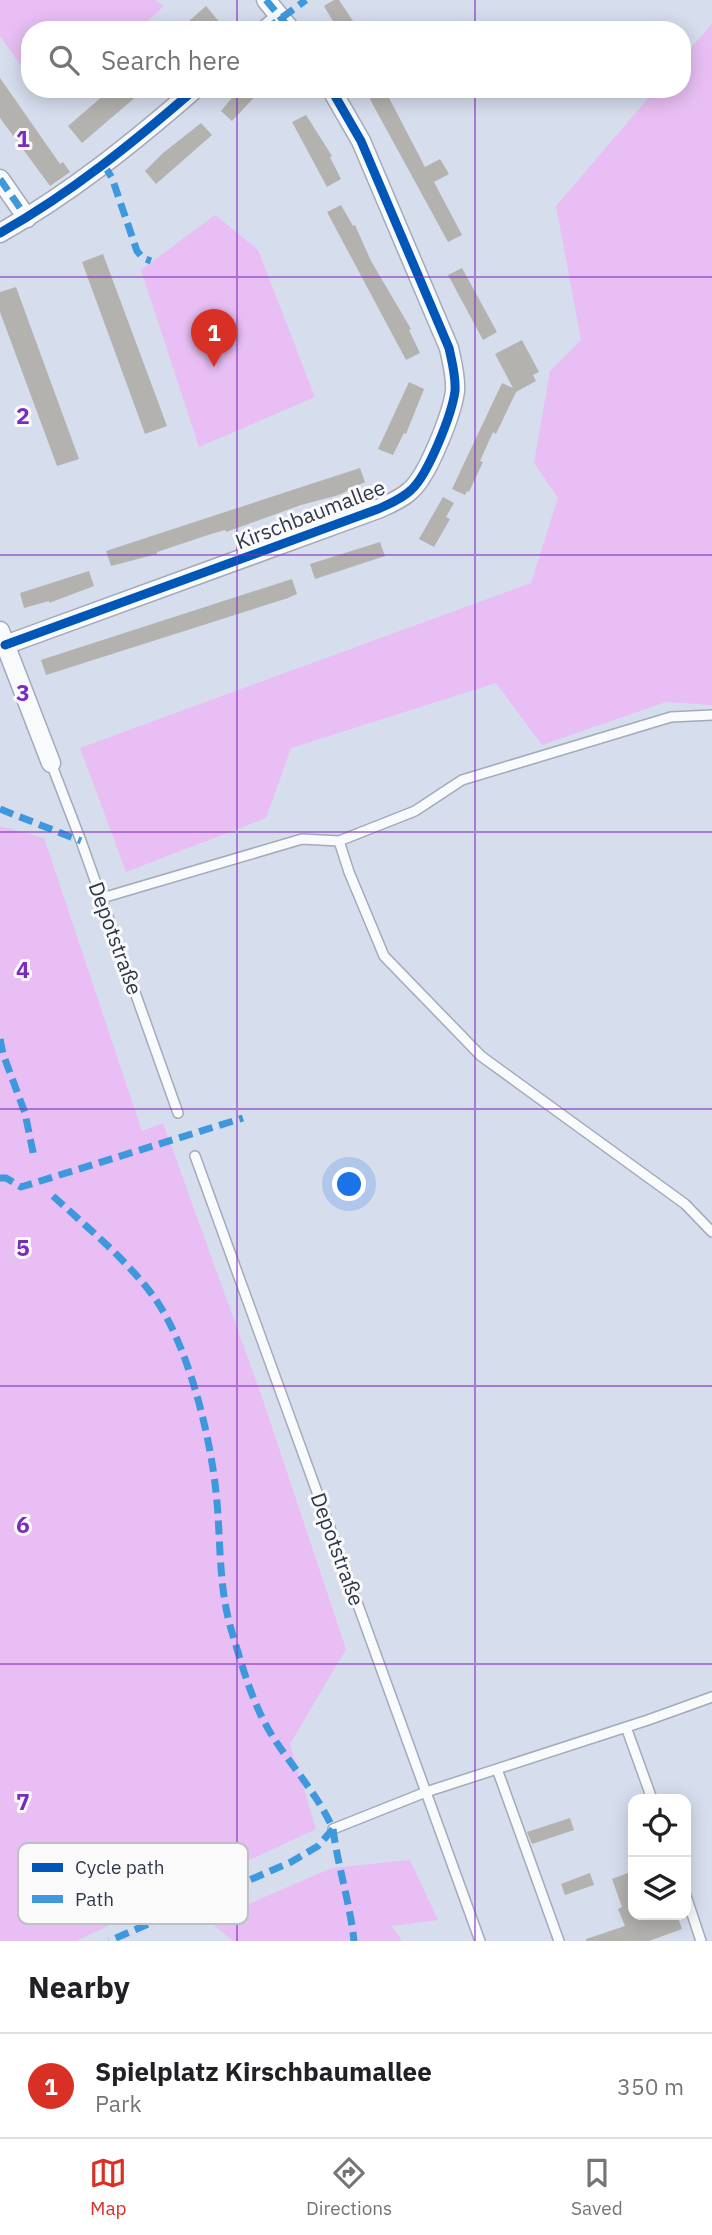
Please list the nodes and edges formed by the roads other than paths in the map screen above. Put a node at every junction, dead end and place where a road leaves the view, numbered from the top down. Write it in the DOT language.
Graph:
graph roads {
  1 [pos="266,0"];
  2 [pos="284,21"];
  3 [pos="184,98"];
  4 [pos="336,98"];
  5 [pos="0,179"];
  6 [pos="27,218"];
  7 [pos="0,233"];
  8 [pos="2,638"];
  9 [pos="712,715"];
  10 [pos="51,763"];
  11 [pos="339,841"];
  12 [pos="102,898"];
  13 [pos="178,1114"];
  14 [pos="195,1156"];
  15 [pos="712,1232"];
  16 [pos="712,1697"];
  17 [pos="626,1727"];
  18 [pos="497,1769"];
  19 [pos="426,1792"];
  20 [pos="650,1794"];
  21 [pos="333,1829"];
  22 [pos="691,1911"];
  23 [pos="480,1941"];
  24 [pos="559,1941"];
  25 [pos="701,1941"];
  1 -- 2 [label="street"];
  3 -- 6 [label="street"];
  4 -- 8 [label="street, Kirschbaumallee"];
  5 -- 6 [label="street"];
  6 -- 7 [label="street"];
  8 -- 10 [label="street"];
  9 -- 11 [label="lane"];
  10 -- 12 [label="lane, Depotstraße"];
  11 -- 12 [label="lane"];
  11 -- 15 [label="lane"];
  12 -- 13 [label="lane, Depotstraße"];
  14 -- 19 [label="lane, Depotstraße"];
  16 -- 17 [label="lane"];
  17 -- 18 [label="lane"];
  17 -- 20 [label="lane"];
  18 -- 19 [label="lane"];
  18 -- 24 [label="lane"];
  19 -- 21 [label="lane"];
  19 -- 23 [label="lane, Depotstraße"];
  22 -- 25 [label="lane"];
}
